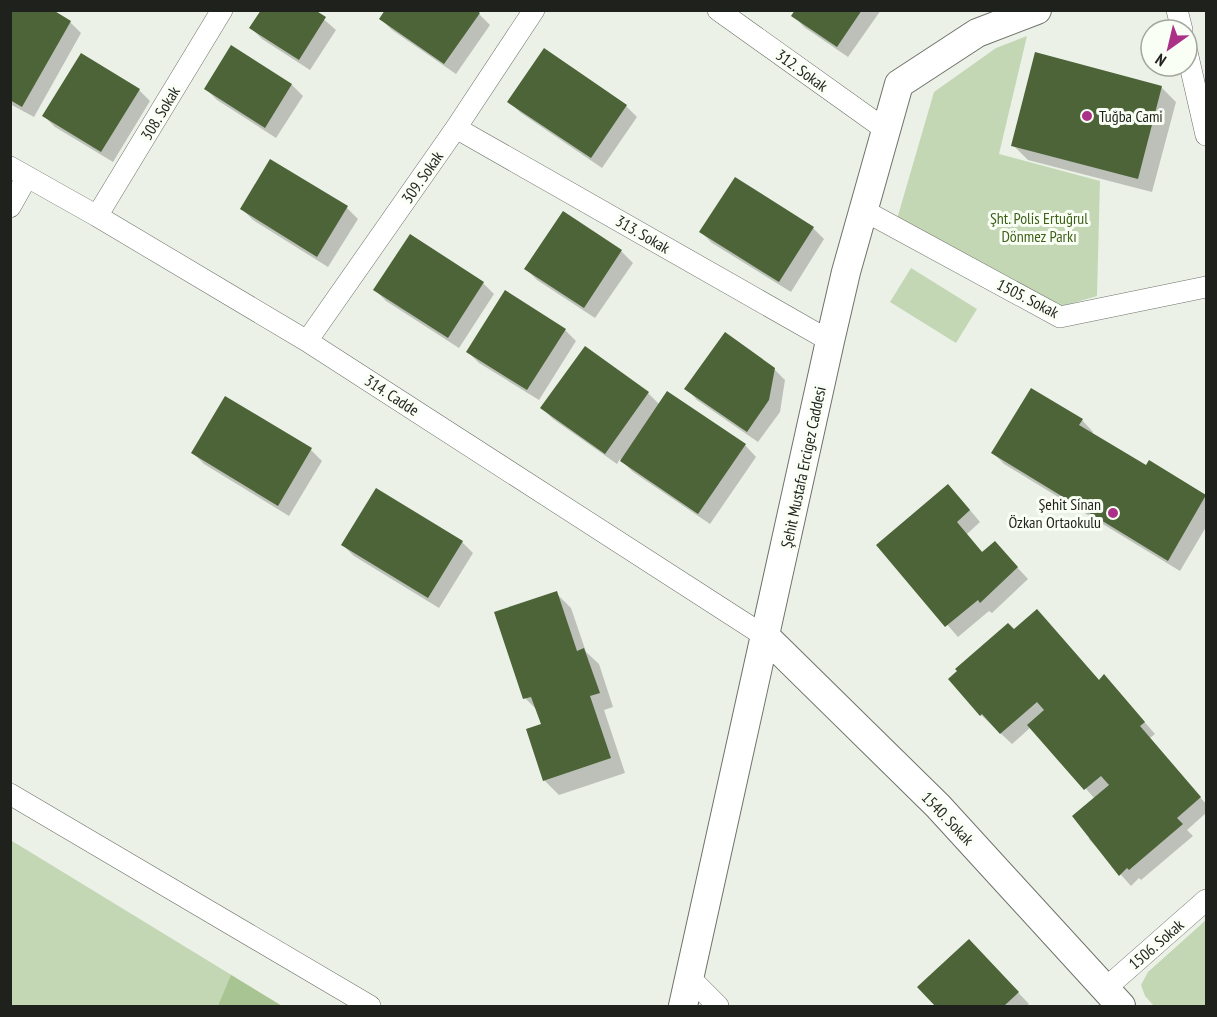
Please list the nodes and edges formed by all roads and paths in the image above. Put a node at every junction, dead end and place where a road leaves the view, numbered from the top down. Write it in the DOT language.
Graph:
graph roads {
  1 [pos="222,10"];
  2 [pos="534,10"];
  3 [pos="718,10"];
  4 [pos="1036,10"];
  5 [pos="1193,78"];
  6 [pos="456,128"];
  7 [pos="886,130"];
  8 [pos="1206,135"];
  9 [pos="19,172"];
  10 [pos="10,207"];
  11 [pos="863,210"];
  12 [pos="97,216"];
  13 [pos="1206,287"];
  14 [pos="308,341"];
  15 [pos="830,341"];
  16 [pos="766,637"];
  17 [pos="10,794"];
  18 [pos="1206,900"];
  19 [pos="690,978"];
  20 [pos="1114,997"];
  21 [pos="370,1006"];
  22 [pos="683,1006"];
  23 [pos="718,1006"];
  1 -- 12 [label="street, 308. Sokak"];
  2 -- 6 [label="street, 309. Sokak"];
  3 -- 7 [label="street, 312. Sokak"];
  4 -- 7 [label="main road, Şehit Mustafa Ercigez Caddesi"];
  5 -- 8 [label="street"];
  6 -- 14 [label="street, 309. Sokak"];
  6 -- 15 [label="street, 313. Sokak"];
  7 -- 11 [label="main road, Şehit Mustafa Ercigez Caddesi"];
  9 -- 10 [label="street"];
  9 -- 12 [label="street, 314. Cadde"];
  11 -- 13 [label="street, 1505. Sokak"];
  11 -- 15 [label="main road, Şehit Mustafa Ercigez Caddesi"];
  12 -- 14 [label="street, 314. Cadde"];
  14 -- 16 [label="street, 314. Cadde"];
  15 -- 16 [label="main road, Şehit Mustafa Ercigez Caddesi"];
  16 -- 19 [label="main road, Şehit Mustafa Ercigez Caddesi"];
  16 -- 20 [label="main road, 1540. Sokak"];
  17 -- 21 [label="street"];
  18 -- 20 [label="street, 1506. Sokak"];
  19 -- 22 [label="main road, Şehit Mustafa Ercigez Caddesi"];
  19 -- 23 [label="street"];
}
